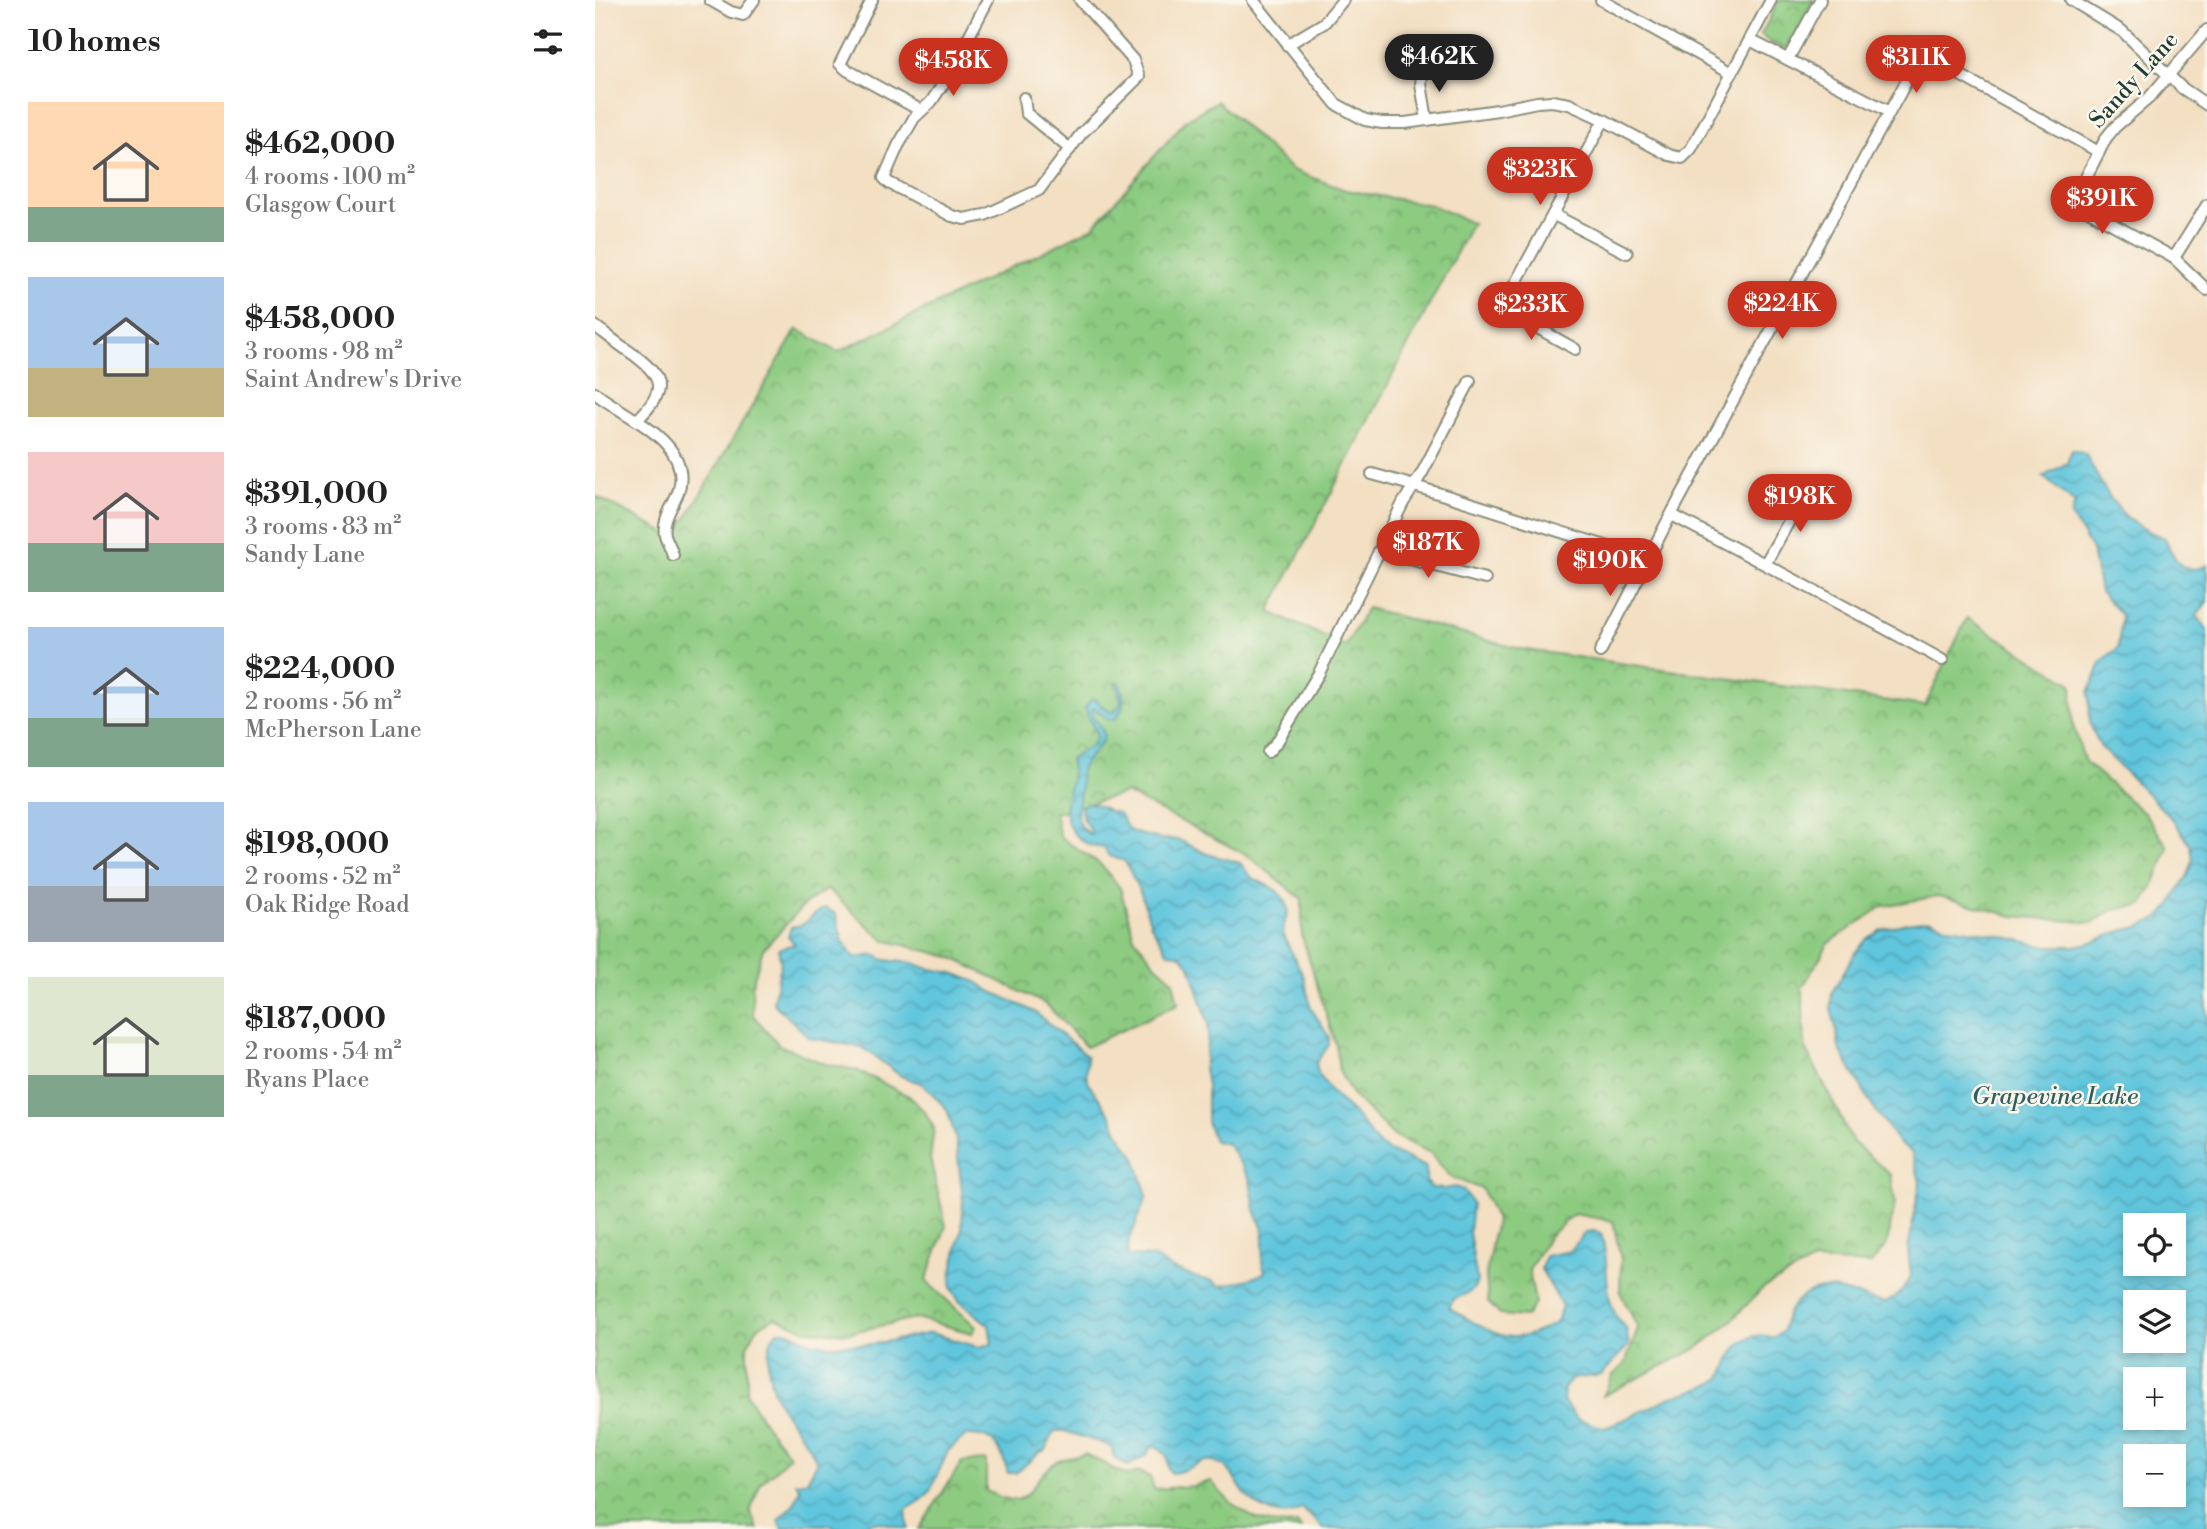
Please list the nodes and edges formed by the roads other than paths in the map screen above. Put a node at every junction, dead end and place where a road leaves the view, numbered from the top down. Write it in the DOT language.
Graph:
graph roads {
  1 [pos="710,0"];
  2 [pos="872,0"];
  3 [pos="988,0"];
  4 [pos="1080,0"];
  5 [pos="1253,0"];
  6 [pos="1343,0"];
  7 [pos="1601,0"];
  8 [pos="1770,0"];
  9 [pos="1820,0"];
  10 [pos="2071,0"];
  11 [pos="751,5"];
  12 [pos="2205,31"];
  13 [pos="1750,40"];
  14 [pos="1287,45"];
  15 [pos="1789,60"];
  16 [pos="1423,69"];
  17 [pos="1732,74"];
  18 [pos="2169,75"];
  19 [pos="1024,98"];
  20 [pos="2207,105"];
  21 [pos="920,110"];
  22 [pos="1888,111"];
  23 [pos="1427,120"];
  24 [pos="1604,120"];
  25 [pos="1070,149"];
  26 [pos="2099,152"];
  27 [pos="2207,205"];
  28 [pos="1555,215"];
  29 [pos="1627,253"];
  30 [pos="2174,258"];
  31 [pos="2207,290"];
  32 [pos="595,326"];
  33 [pos="1575,349"];
  34 [pos="1470,381"];
  35 [pos="595,393"];
  36 [pos="637,420"];
  37 [pos="1372,474"];
  38 [pos="1414,485"];
  39 [pos="1807,489"];
  40 [pos="1672,515"];
  41 [pos="1379,551"];
  42 [pos="673,555"];
  43 [pos="1649,559"];
  44 [pos="1765,564"];
  45 [pos="1485,579"];
  46 [pos="1600,652"];
  47 [pos="1942,660"];
  48 [pos="1268,752"];
  1 -- 11 [label="street"];
  2 -- 21 [label="street"];
  3 -- 21 [label="street"];
  4 -- 25 [label="street"];
  5 -- 14 [label="street"];
  6 -- 14 [label="street"];
  7 -- 17 [label="street"];
  8 -- 13 [label="street"];
  9 -- 15 [label="street"];
  10 -- 18 [label="street"];
  12 -- 18 [label="street, Sandy Lane"];
  13 -- 15 [label="street"];
  13 -- 17 [label="street"];
  14 -- 23 [label="street"];
  15 -- 22 [label="street"];
  16 -- 23 [label="street"];
  17 -- 24 [label="street"];
  18 -- 20 [label="street"];
  18 -- 26 [label="street, Sandy Lane"];
  19 -- 25 [label="street"];
  21 -- 25 [label="street"];
  22 -- 26 [label="street"];
  22 -- 40 [label="street"];
  23 -- 24 [label="street"];
  24 -- 28 [label="street"];
  26 -- 30 [label="street, Sandy Lane"];
  27 -- 30 [label="street"];
  28 -- 29 [label="street"];
  28 -- 33 [label="street"];
  30 -- 31 [label="street, Sandy Lane"];
  32 -- 36 [label="street"];
  34 -- 38 [label="street"];
  35 -- 36 [label="street"];
  36 -- 42 [label="street"];
  37 -- 38 [label="street"];
  38 -- 41 [label="street"];
  38 -- 43 [label="street"];
  39 -- 44 [label="street"];
  40 -- 43 [label="street"];
  40 -- 44 [label="street"];
  41 -- 45 [label="street"];
  41 -- 48 [label="street"];
  43 -- 46 [label="street"];
  44 -- 47 [label="street"];
}
